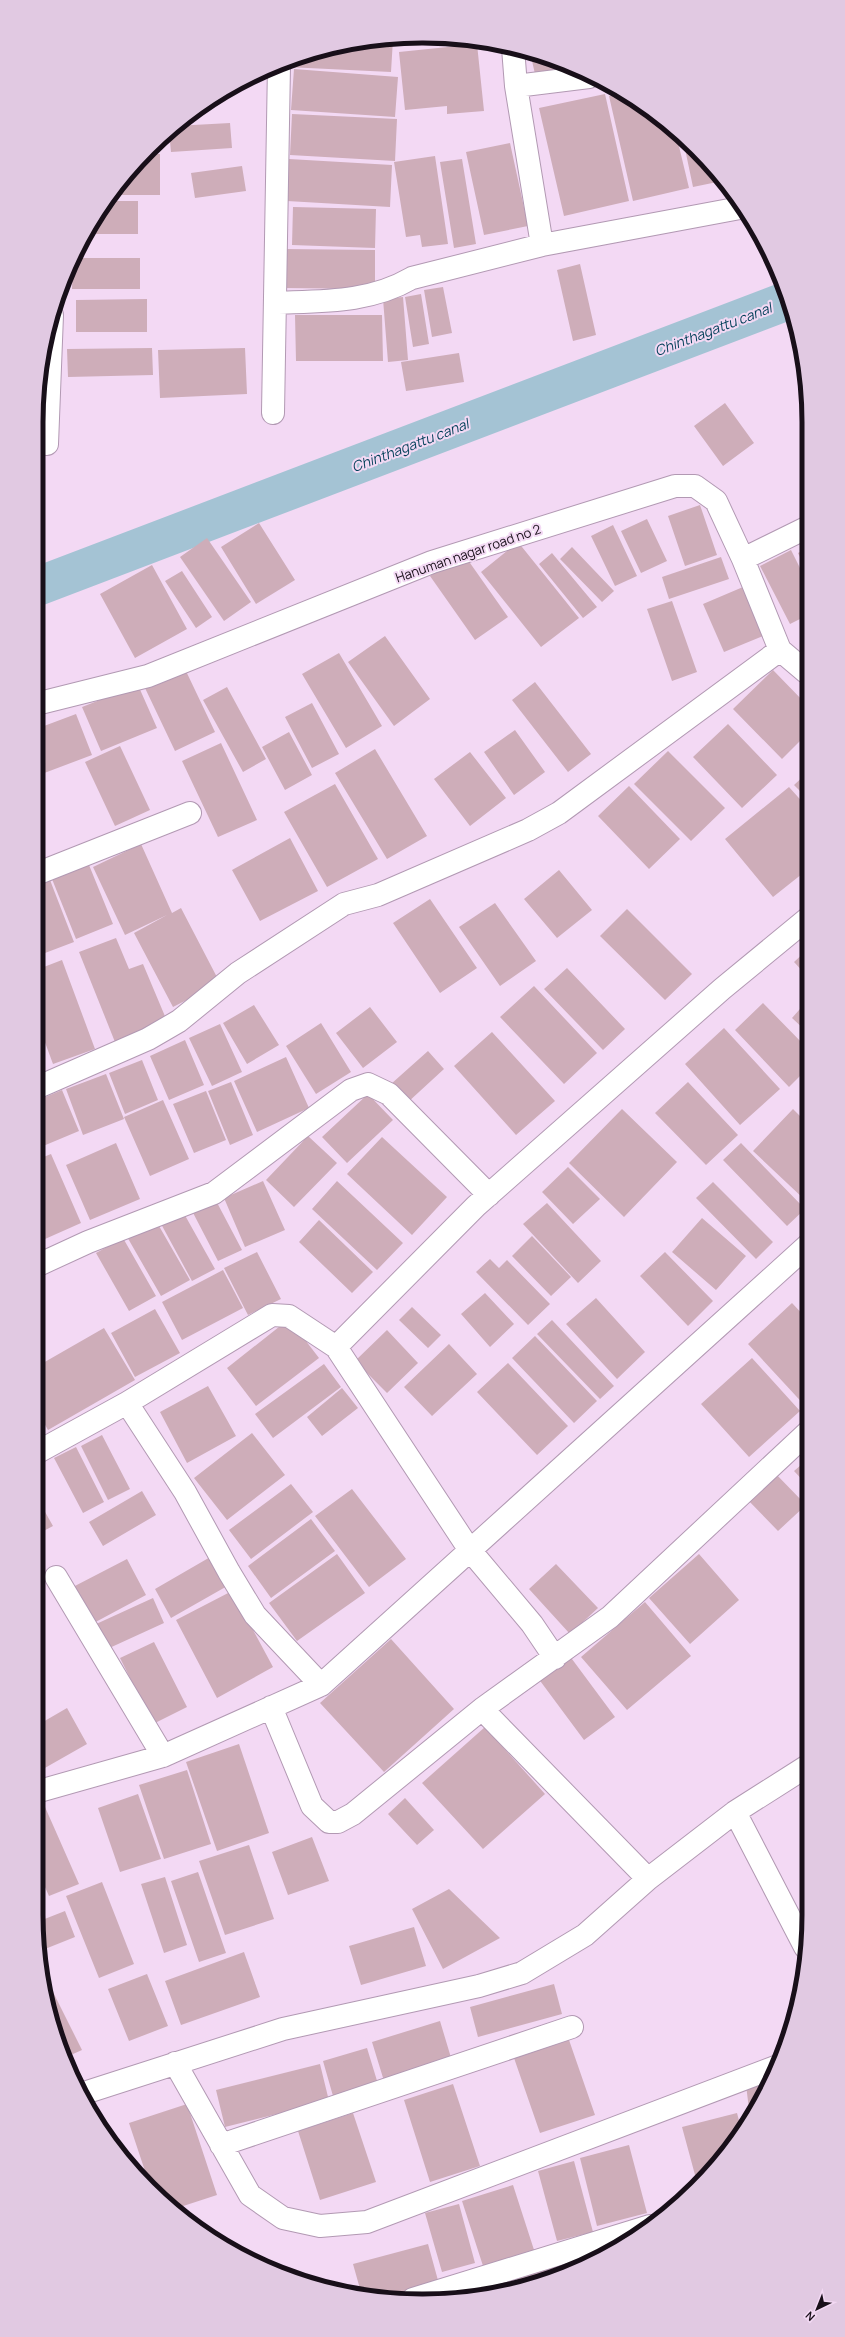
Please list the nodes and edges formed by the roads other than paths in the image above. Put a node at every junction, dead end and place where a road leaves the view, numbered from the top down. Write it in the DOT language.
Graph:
graph roads {
  1 [pos="513,54"];
  2 [pos="279,71"];
  3 [pos="581,78"];
  4 [pos="516,86"];
  5 [pos="736,209"];
  6 [pos="542,245"];
  7 [pos="275,303"];
  8 [pos="51,345"];
  9 [pos="273,413"];
  10 [pos="47,444"];
  11 [pos="802,530"];
  12 [pos="743,559"];
  13 [pos="780,650"];
  14 [pos="802,669"];
  15 [pos="43,702"];
  16 [pos="190,813"];
  17 [pos="43,871"];
  18 [pos="802,923"];
  19 [pos="43,1085"];
  20 [pos="489,1195"];
  21 [pos="802,1250"];
  22 [pos="43,1263"];
  23 [pos="336,1347"];
  24 [pos="127,1403"];
  25 [pos="802,1438"];
  26 [pos="43,1449"];
  27 [pos="469,1549"];
  28 [pos="56,1576"];
  29 [pos="555,1658"];
  30 [pos="321,1684"];
  31 [pos="271,1707"];
  32 [pos="482,1709"];
  33 [pos="164,1756"];
  34 [pos="802,1769"];
  35 [pos="43,1790"];
  36 [pos="735,1812"];
  37 [pos="648,1879"];
  38 [pos="801,1939"];
  39 [pos="572,2027"];
  40 [pos="175,2064"];
  41 [pos="769,2070"];
  42 [pos="87,2092"];
  43 [pos="221,2145"];
  44 [pos="629,2232"];
  45 [pos="430,2294"];
  1 -- 4 [label="street"];
  2 -- 7 [label="street"];
  3 -- 4 [label="street"];
  4 -- 6 [label="street"];
  5 -- 6 [label="street"];
  6 -- 7 [label="street"];
  7 -- 9 [label="street"];
  8 -- 10 [label="street"];
  11 -- 12 [label="street"];
  12 -- 13 [label="street, Hanuman nagar road no 2"];
  12 -- 15 [label="street, Hanuman nagar road no 2"];
  13 -- 14 [label="street, Hanuman nagar road no 2"];
  13 -- 19 [label="street"];
  16 -- 17 [label="street"];
  18 -- 20 [label="street"];
  20 -- 22 [label="street"];
  20 -- 23 [label="street"];
  21 -- 27 [label="street"];
  23 -- 24 [label="street"];
  23 -- 27 [label="street"];
  24 -- 26 [label="street"];
  24 -- 30 [label="street"];
  25 -- 29 [label="street"];
  27 -- 29 [label="street"];
  27 -- 30 [label="street"];
  28 -- 33 [label="street"];
  29 -- 32 [label="street"];
  30 -- 31 [label="street"];
  31 -- 32 [label="street"];
  31 -- 33 [label="street"];
  32 -- 37 [label="street"];
  33 -- 35 [label="street"];
  34 -- 36 [label="street"];
  36 -- 37 [label="street"];
  36 -- 38 [label="street"];
  37 -- 40 [label="street"];
  39 -- 43 [label="street"];
  40 -- 42 [label="street"];
  40 -- 43 [label="street"];
  41 -- 43 [label="street"];
  44 -- 45 [label="street"];
}
